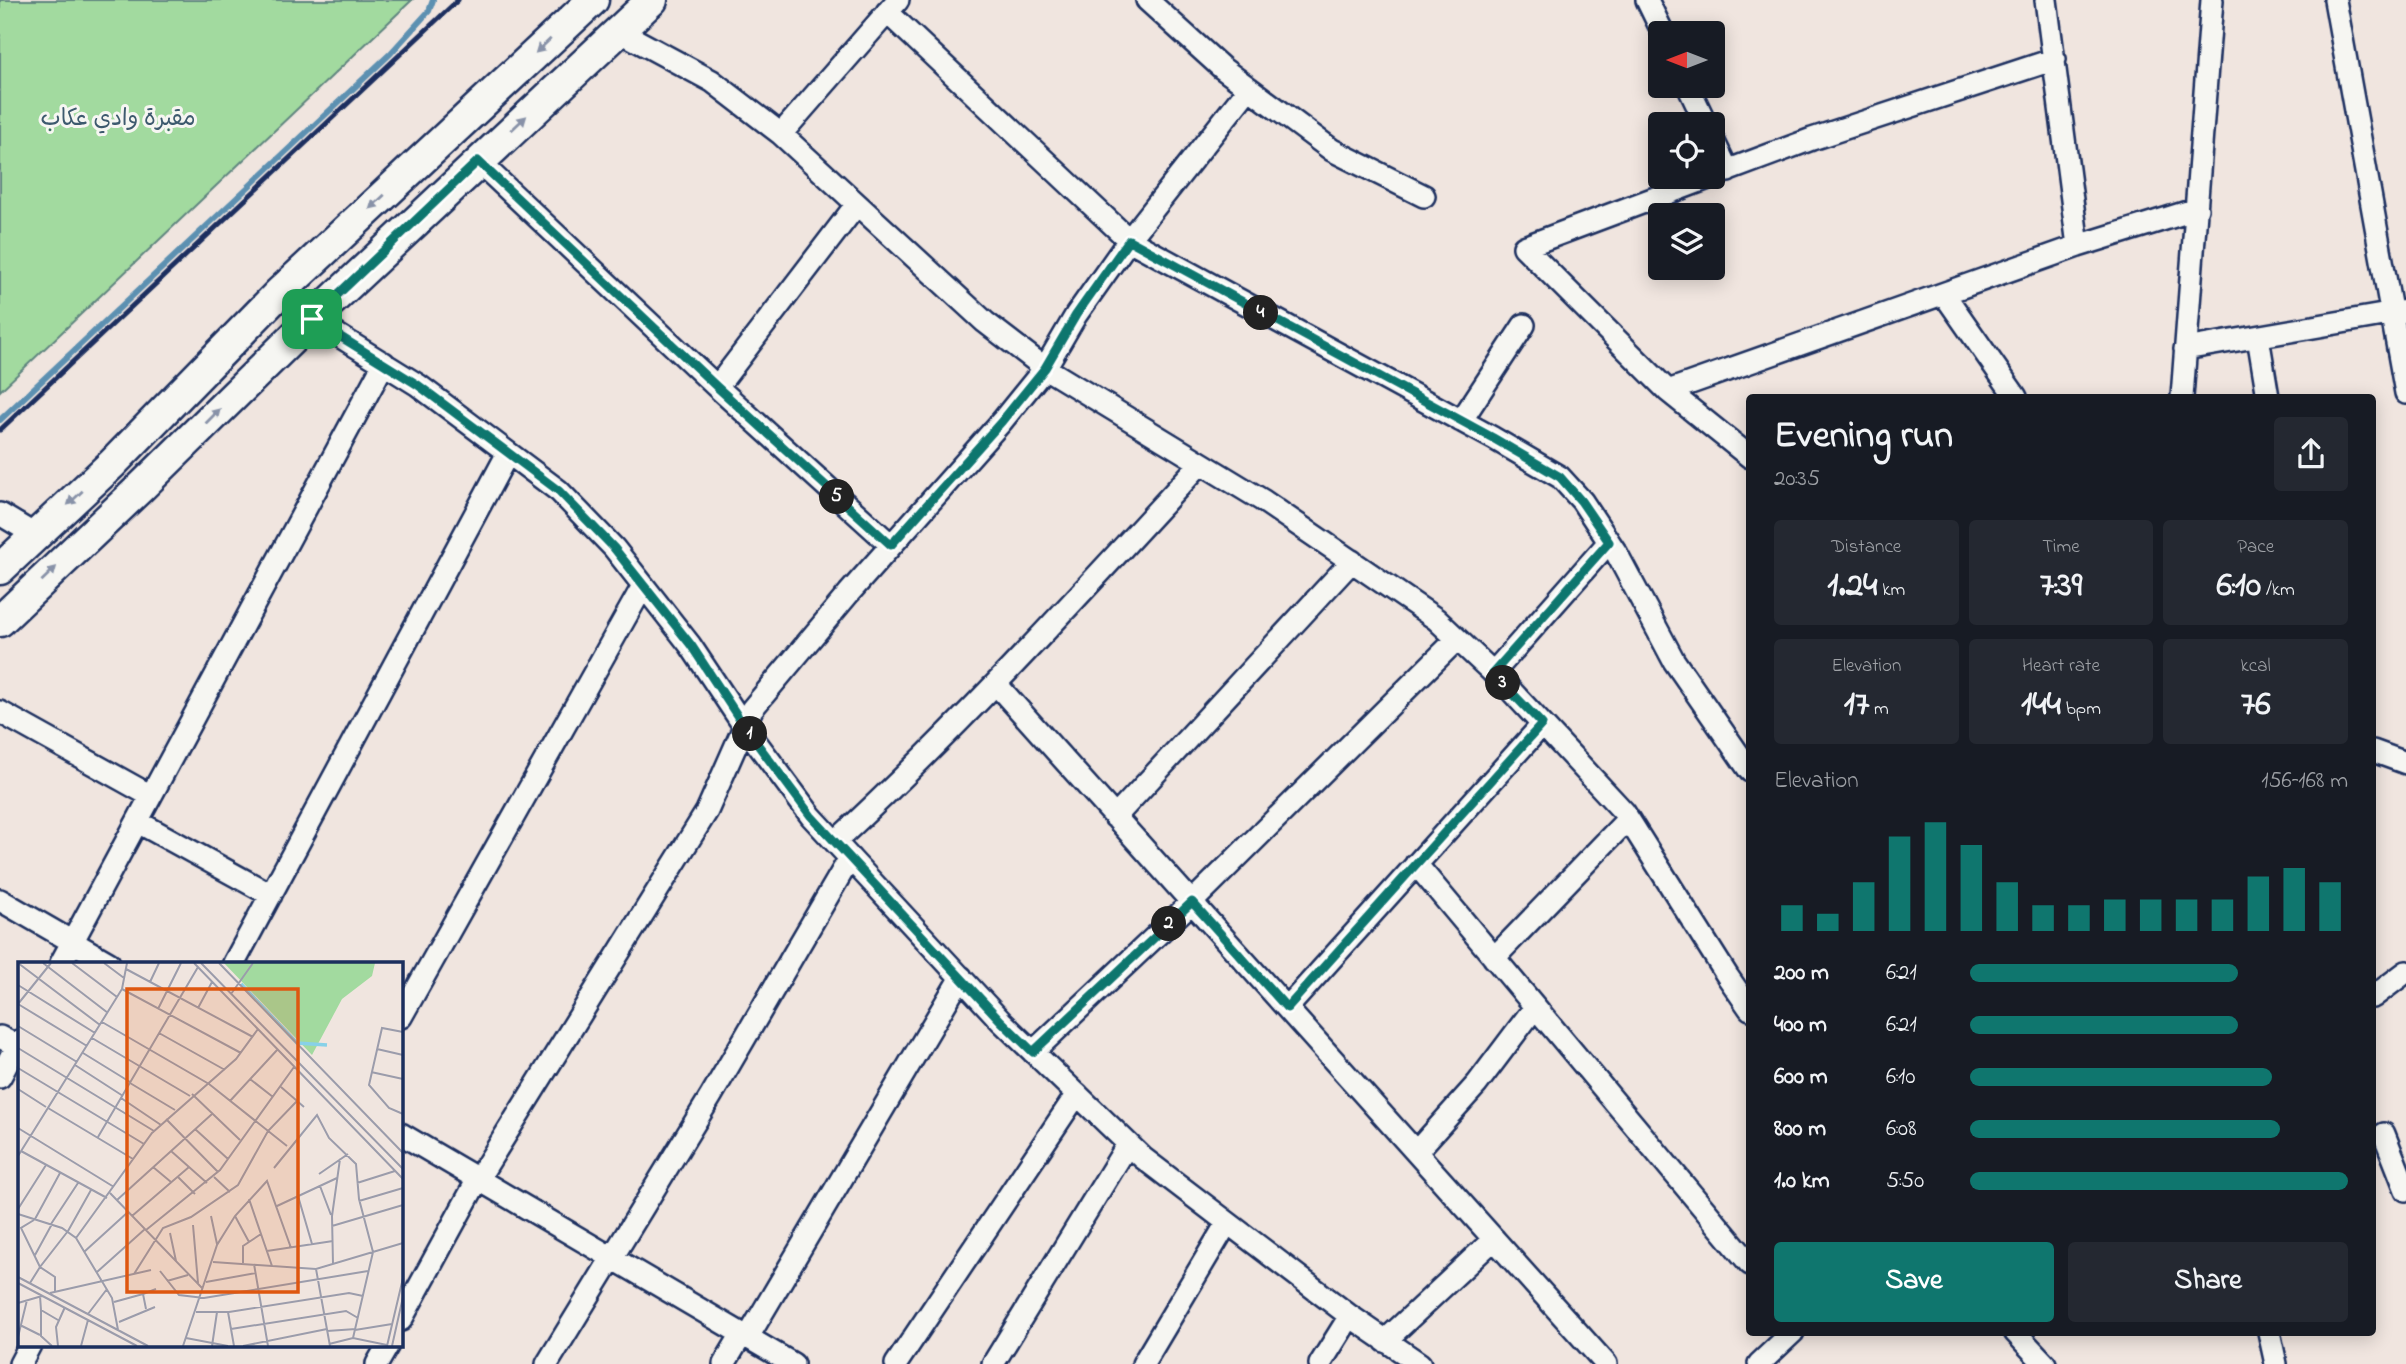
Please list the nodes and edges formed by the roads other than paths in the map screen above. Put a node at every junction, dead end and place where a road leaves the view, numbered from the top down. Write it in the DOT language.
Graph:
graph roads {
  1 [pos="593,0"];
  2 [pos="652,0"];
  3 [pos="1147,0"];
  4 [pos="2046,0"];
  5 [pos="2212,0"];
  6 [pos="2335,0"];
  7 [pos="1650,1"];
  8 [pos="893,6"];
  9 [pos="1658,21"];
  10 [pos="619,31"];
  11 [pos="2055,59"];
  12 [pos="1249,88"];
  13 [pos="782,134"];
  14 [pos="478,161"];
  15 [pos="1725,171"];
  16 [pos="1677,189"];
  17 [pos="1424,196"];
  18 [pos="857,204"];
  19 [pos="2197,209"];
  20 [pos="1129,240"];
  21 [pos="2078,246"];
  22 [pos="1944,294"];
  23 [pos="2398,313"];
  24 [pos="312,319"];
  25 [pos="1524,325"];
  26 [pos="2258,337"];
  27 [pos="2185,349"];
  28 [pos="384,363"];
  29 [pos="1045,368"];
  30 [pos="717,387"];
  31 [pos="1668,391"];
  32 [pos="2406,393"];
  33 [pos="2007,394"];
  34 [pos="2182,394"];
  35 [pos="2268,394"];
  36 [pos="1461,421"];
  37 [pos="509,453"];
  38 [pos="1746,454"];
  39 [pos="1201,463"];
  40 [pos="111,464"];
  41 [pos="140,488"];
  42 [pos="0,514"];
  43 [pos="35,535"];
  44 [pos="1609,542"];
  45 [pos="891,545"];
  46 [pos="1352,561"];
  47 [pos="0,569"];
  48 [pos="643,586"];
  49 [pos="0,621"];
  50 [pos="1457,639"];
  51 [pos="1493,673"];
  52 [pos="996,684"];
  53 [pos="0,712"];
  54 [pos="1542,724"];
  55 [pos="744,726"];
  56 [pos="1746,765"];
  57 [pos="151,796"];
  58 [pos="1115,817"];
  59 [pos="1628,819"];
  60 [pos="138,821"];
  61 [pos="843,850"];
  62 [pos="1416,864"];
  63 [pos="271,895"];
  64 [pos="0,900"];
  65 [pos="1192,902"];
  66 [pos="72,942"];
  67 [pos="1494,957"];
  68 [pos="62,962"];
  69 [pos="106,962"];
  70 [pos="235,962"];
  71 [pos="2406,972"];
  72 [pos="961,977"];
  73 [pos="2376,996"];
  74 [pos="1746,1003"];
  75 [pos="1535,1007"];
  76 [pos="1287,1008"];
  77 [pos="402,1015"];
  78 [pos="14,1043"];
  79 [pos="1033,1052"];
  80 [pos="0,1077"];
  81 [pos="1077,1094"];
  82 [pos="2384,1134"];
  83 [pos="402,1135"];
  84 [pos="1128,1144"];
  85 [pos="1416,1152"];
  86 [pos="478,1180"];
  87 [pos="2406,1190"];
  88 [pos="1227,1223"];
  89 [pos="1494,1239"];
  90 [pos="611,1258"];
  91 [pos="1746,1259"];
  92 [pos="1350,1316"];
  93 [pos="402,1319"];
  94 [pos="745,1336"];
  95 [pos="1790,1336"];
  96 [pos="2019,1336"];
  97 [pos="2270,1336"];
  98 [pos="1385,1341"];
  99 [pos="29,1346"];
  100 [pos="386,1346"];
  101 [pos="1772,1360"];
  102 [pos="20,1364"];
  103 [pos="377,1364"];
  104 [pos="547,1364"];
  105 [pos="724,1364"];
  106 [pos="793,1364"];
  107 [pos="895,1364"];
  108 [pos="993,1364"];
  109 [pos="1143,1364"];
  110 [pos="1320,1364"];
  111 [pos="1420,1364"];
  112 [pos="1606,1364"];
  113 [pos="2045,1364"];
  114 [pos="2276,1364"];
  1 -- 40 [label="main road, one-way"];
  2 -- 10 [label="main road"];
  3 -- 12 [label="street"];
  4 -- 11 [label="street"];
  5 -- 19 [label="street"];
  6 -- 23 [label="street"];
  7 -- 9 [label="street"];
  8 -- 13 [label="street"];
  8 -- 20 [label="street"];
  10 -- 13 [label="street"];
  14 -- 10 [label="main road, one-way"];
  11 -- 15 [label="street"];
  11 -- 21 [label="street"];
  12 -- 17 [label="street"];
  12 -- 20 [label="street"];
  13 -- 18 [label="street"];
  14 -- 24 [label="main road"];
  14 -- 30 [label="street"];
  16 -- 31 [label="street"];
  18 -- 29 [label="street"];
  18 -- 30 [label="street"];
  19 -- 21 [label="street"];
  19 -- 27 [label="street"];
  20 -- 29 [label="street"];
  20 -- 36 [label="street"];
  21 -- 22 [label="street"];
  22 -- 31 [label="street"];
  22 -- 33 [label="street"];
  23 -- 26 [label="street"];
  23 -- 32 [label="street"];
  24 -- 28 [label="street"];
  41 -- 24 [label="main road, one-way"];
  25 -- 36 [label="street"];
  26 -- 27 [label="street"];
  26 -- 35 [label="street"];
  27 -- 34 [label="street"];
  28 -- 37 [label="street"];
  28 -- 57 [label="street"];
  29 -- 39 [label="street"];
  29 -- 45 [label="street"];
  30 -- 45 [label="street"];
  31 -- 38 [label="street"];
  36 -- 44 [label="street"];
  37 -- 48 [label="street"];
  37 -- 63 [label="street"];
  39 -- 46 [label="street"];
  39 -- 52 [label="street"];
  40 -- 41 [label="main road"];
  40 -- 43 [label="main road, one-way"];
  49 -- 41 [label="main road, one-way"];
  42 -- 43 [label="street"];
  43 -- 47 [label="main road"];
  44 -- 51 [label="street"];
  44 -- 56 [label="street"];
  45 -- 55 [label="street"];
  46 -- 50 [label="street"];
  46 -- 58 [label="street"];
  48 -- 55 [label="street"];
  48 -- 77 [label="street"];
  50 -- 51 [label="street"];
  50 -- 65 [label="street"];
  51 -- 54 [label="street"];
  52 -- 58 [label="street"];
  52 -- 61 [label="street"];
  53 -- 57 [label="street"];
  54 -- 59 [label="street"];
  54 -- 62 [label="street"];
  55 -- 61 [label="street"];
  55 -- 86 [label="street"];
  57 -- 60 [label="street"];
  58 -- 65 [label="street"];
  59 -- 67 [label="street"];
  59 -- 74 [label="street"];
  60 -- 63 [label="street"];
  60 -- 66 [label="street"];
  61 -- 72 [label="street"];
  61 -- 90 [label="street"];
  62 -- 67 [label="street"];
  62 -- 76 [label="street"];
  63 -- 70 [label="street"];
  64 -- 66 [label="street"];
  65 -- 76 [label="street"];
  65 -- 79 [label="street"];
  66 -- 68 [label="street"];
  66 -- 69 [label="street"];
  67 -- 75 [label="street"];
  71 -- 73 [label="street"];
  72 -- 79 [label="street"];
  72 -- 94 [label="street"];
  75 -- 85 [label="street"];
  75 -- 91 [label="street"];
  76 -- 85 [label="street"];
  78 -- 80 [label="street"];
  79 -- 81 [label="street"];
  81 -- 84 [label="street"];
  81 -- 107 [label="street"];
  82 -- 87 [label="street"];
  83 -- 86 [label="street"];
  84 -- 88 [label="street"];
  84 -- 108 [label="street"];
  85 -- 89 [label="street"];
  86 -- 90 [label="street"];
  86 -- 93 [label="street"];
  88 -- 92 [label="street"];
  88 -- 109 [label="street"];
  89 -- 98 [label="street"];
  89 -- 112 [label="street"];
  90 -- 94 [label="street"];
  90 -- 104 [label="street"];
  92 -- 98 [label="street"];
  92 -- 110 [label="street"];
  94 -- 105 [label="street"];
  94 -- 106 [label="street"];
  95 -- 101 [label="street"];
  96 -- 113 [label="street"];
  97 -- 114 [label="street"];
  98 -- 111 [label="street"];
  99 -- 102 [label="street"];
  100 -- 103 [label="street"];
}
